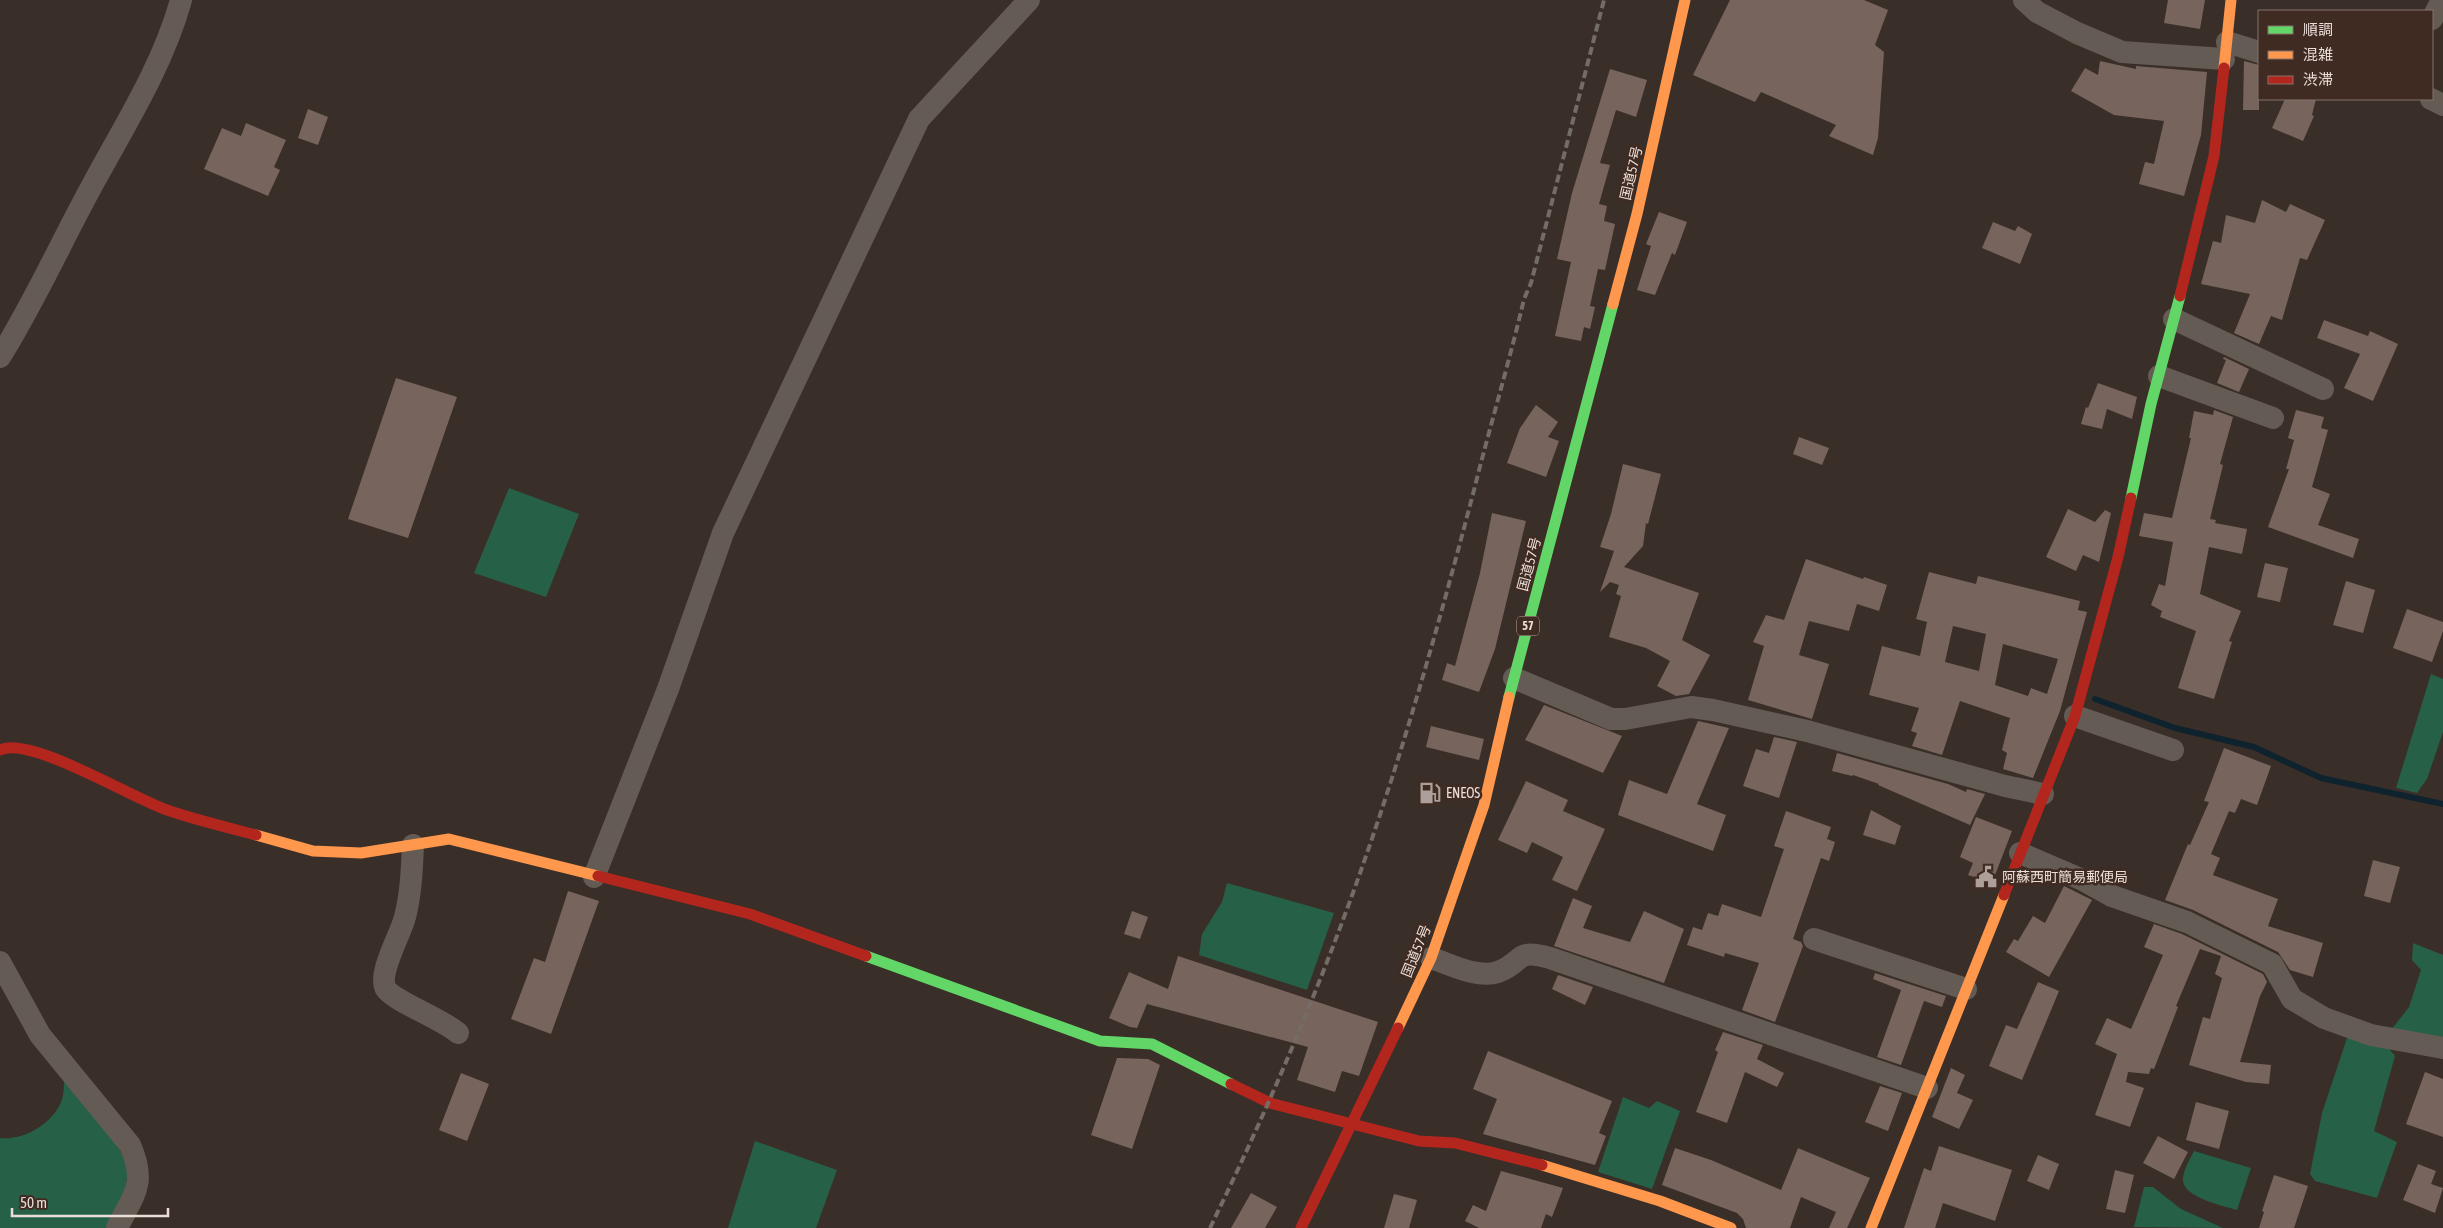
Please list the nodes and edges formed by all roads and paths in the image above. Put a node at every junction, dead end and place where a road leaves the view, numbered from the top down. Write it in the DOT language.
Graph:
graph roads {
  1 [pos="181,0"];
  2 [pos="1029,0"];
  3 [pos="1686,0"];
  4 [pos="2024,0"];
  5 [pos="2231,0"];
  6 [pos="2442,0"];
  7 [pos="2433,17"];
  8 [pos="2225,51"];
  9 [pos="2258,52"];
  10 [pos="2174,319"];
  11 [pos="0,357"];
  12 [pos="2159,376"];
  13 [pos="2323,389"];
  14 [pos="2273,418"];
  15 [pos="1514,678"];
  16 [pos="2075,716"];
  17 [pos="0,750"];
  18 [pos="2173,750"];
  19 [pos="2043,794"];
  20 [pos="413,845"];
  21 [pos="2020,853"];
  22 [pos="594,877"];
  23 [pos="1814,939"];
  24 [pos="1431,958"];
  25 [pos="0,962"];
  26 [pos="1966,988"];
  27 [pos="458,1033"];
  28 [pos="2443,1048"];
  29 [pos="1927,1088"];
  30 [pos="1354,1123"];
  31 [pos="117,1228"];
  32 [pos="1301,1228"];
  33 [pos="1731,1228"];
  34 [pos="1872,1228"];
  1 -- 11 [label="street"];
  2 -- 22 [label="street"];
  3 -- 15 [label="main road, 国道57号 / 57"];
  4 -- 8 [label="street"];
  5 -- 8 [label="main road"];
  6 -- 7 [label="street"];
  8 -- 9 [label="street"];
  8 -- 10 [label="main road"];
  10 -- 12 [label="main road"];
  10 -- 13 [label="street"];
  12 -- 14 [label="street"];
  12 -- 16 [label="main road"];
  15 -- 19 [label="street"];
  15 -- 24 [label="main road, 国道57号 / 57"];
  16 -- 18 [label="street"];
  16 -- 19 [label="main road"];
  17 -- 20 [label="main road"];
  19 -- 21 [label="main road"];
  20 -- 22 [label="main road"];
  20 -- 27 [label="street"];
  21 -- 26 [label="main road"];
  21 -- 28 [label="street"];
  22 -- 30 [label="main road"];
  23 -- 26 [label="street"];
  24 -- 29 [label="street"];
  24 -- 30 [label="main road, 国道57号 / 57"];
  25 -- 31 [label="street"];
  26 -- 29 [label="main road"];
  29 -- 34 [label="main road"];
  30 -- 32 [label="main road, 国道57号 / 57"];
  30 -- 33 [label="main road"];
}
